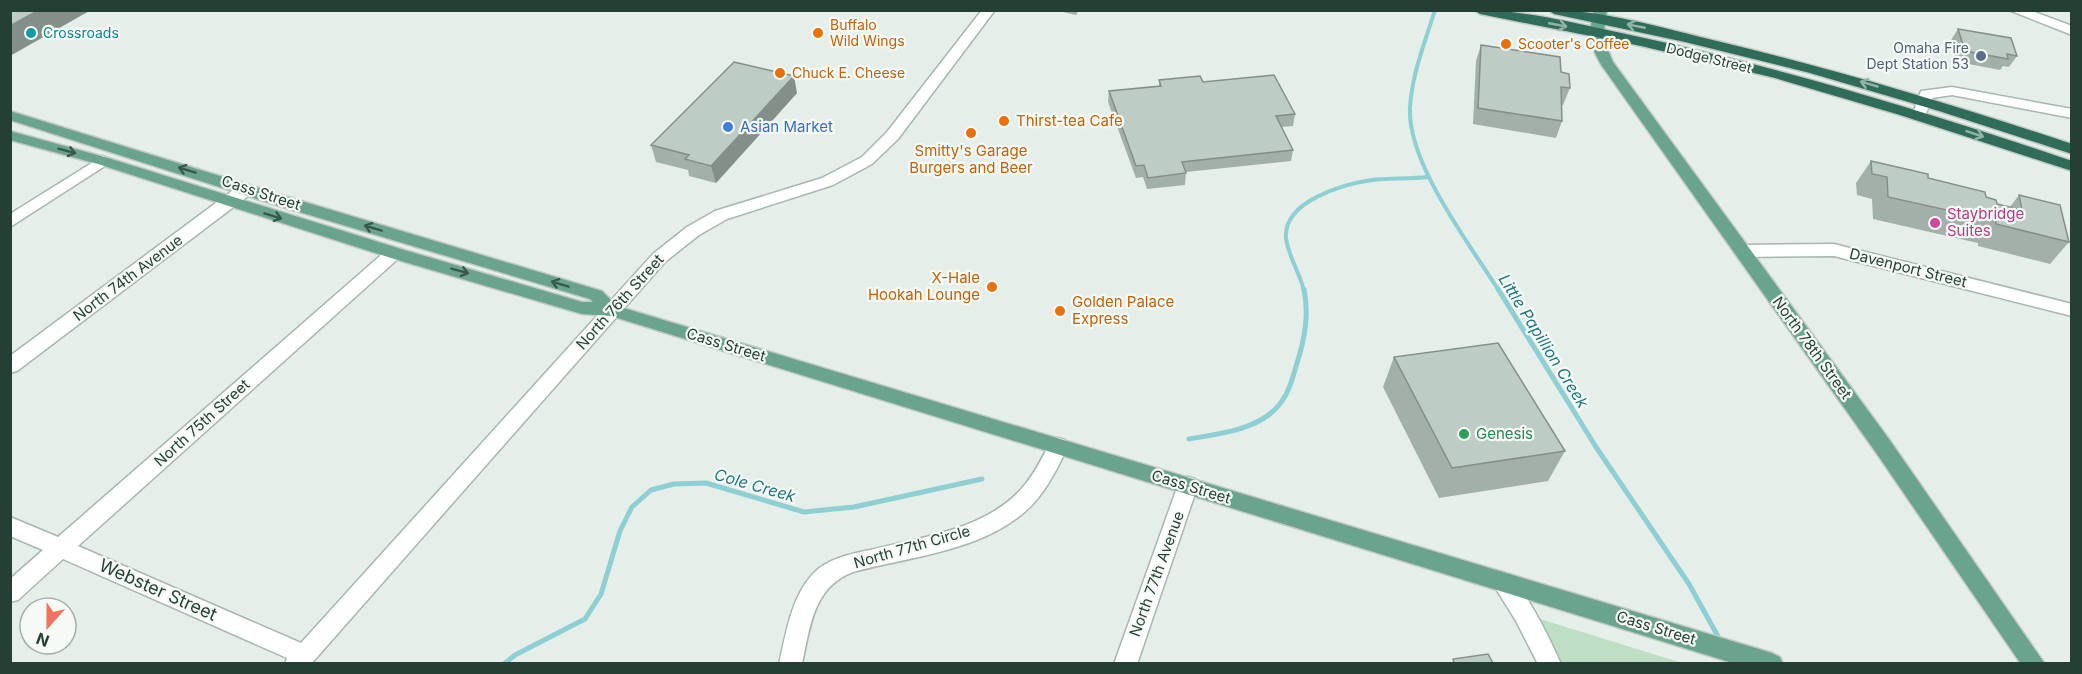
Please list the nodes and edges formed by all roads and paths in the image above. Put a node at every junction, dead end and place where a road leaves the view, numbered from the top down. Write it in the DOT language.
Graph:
graph roads {
  1 [pos="989,10"];
  2 [pos="1480,10"];
  3 [pos="1554,10"];
  4 [pos="2015,10"];
  5 [pos="1598,20"];
  6 [pos="2072,31"];
  7 [pos="1922,108"];
  8 [pos="2072,114"];
  9 [pos="10,115"];
  10 [pos="10,135"];
  11 [pos="2072,149"];
  12 [pos="103,161"];
  13 [pos="2072,166"];
  14 [pos="246,189"];
  15 [pos="230,201"];
  16 [pos="10,222"];
  17 [pos="1742,251"];
  18 [pos="394,253"];
  19 [pos="611,310"];
  20 [pos="2072,310"];
  21 [pos="10,366"];
  22 [pos="1058,446"];
  23 [pos="1188,485"];
  24 [pos="10,526"];
  25 [pos="61,548"];
  26 [pos="1502,581"];
  27 [pos="10,593"];
  28 [pos="300,659"];
  29 [pos="790,663"];
  30 [pos="1125,663"];
  31 [pos="1550,663"];
  32 [pos="1772,663"];
  33 [pos="2034,663"];
  1 -- 19 [label="street, North 76th Street"];
  2 -- 5 [label="highway, Dodge Street, one-way"];
  3 -- 5 [label="highway, Dodge Street"];
  4 -- 6 [label="street"];
  5 -- 7 [label="highway, Dodge Street"];
  5 -- 17 [label="main road, North 78th Street"];
  7 -- 8 [label="street, Dodge Street"];
  7 -- 11 [label="highway"];
  7 -- 13 [label="highway, one-way"];
  14 -- 9 [label="main road, Cass Street, one-way"];
  10 -- 12 [label="main road, Cass Street, one-way"];
  12 -- 15 [label="main road, Cass Street"];
  12 -- 16 [label="street"];
  14 -- 15 [label="street, North 74th Avenue"];
  19 -- 14 [label="main road, Cass Street, one-way"];
  15 -- 18 [label="main road, Cass Street, one-way"];
  15 -- 21 [label="street, North 74th Avenue"];
  17 -- 20 [label="street, Davenport Street"];
  17 -- 33 [label="main road, North 78th Street"];
  18 -- 19 [label="main road, Cass Street, one-way"];
  18 -- 25 [label="street, North 75th Street"];
  19 -- 22 [label="main road, Cass Street"];
  19 -- 28 [label="street, North 76th Street"];
  22 -- 23 [label="main road, Cass Street"];
  22 -- 29 [label="street, North 77th Circle"];
  23 -- 26 [label="main road, Cass Street"];
  23 -- 30 [label="street, North 77th Avenue"];
  24 -- 25 [label="street, Webster Street"];
  25 -- 27 [label="street, North 75th Street"];
  25 -- 28 [label="street, Webster Street"];
  26 -- 31 [label="street"];
  26 -- 32 [label="main road, Cass Street"];
}
